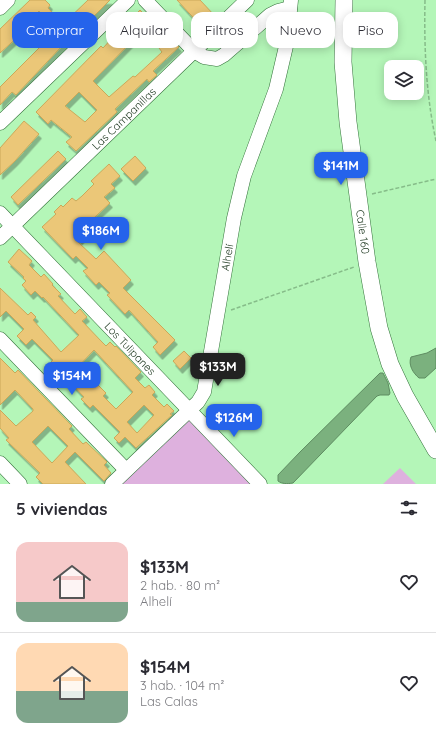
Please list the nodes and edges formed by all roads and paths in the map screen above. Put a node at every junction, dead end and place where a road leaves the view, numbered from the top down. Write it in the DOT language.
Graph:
graph roads {
  1 [pos="8,0"];
  2 [pos="128,0"];
  3 [pos="145,0"];
  4 [pos="248,0"];
  5 [pos="344,0"];
  6 [pos="425,0"];
  7 [pos="290,4"];
  8 [pos="0,8"];
  9 [pos="194,51"];
  10 [pos="0,123"];
  11 [pos="436,141"];
  12 [pos="436,179"];
  13 [pos="357,198"];
  14 [pos="0,213"];
  15 [pos="13,226"];
  16 [pos="0,238"];
  17 [pos="367,262"];
  18 [pos="217,315"];
  19 [pos="0,339"];
  20 [pos="189,410"];
  21 [pos="436,450"];
  22 [pos="0,463"];
  23 [pos="126,470"];
  24 [pos="20,484"];
  25 [pos="112,484"];
  26 [pos="260,484"];
  1 -- 8 [label="street"];
  2 -- 10 [label="street"];
  3 -- 9 [label="street"];
  4 -- 9 [label="street, Las Campanillas"];
  5 -- 13 [label="main road, Calle 160"];
  6 -- 11 [label="path"];
  7 -- 9 [label="street"];
  7 -- 18 [label="street, Alhelí"];
  9 -- 15 [label="street, Las Campanillas"];
  12 -- 13 [label="path"];
  13 -- 17 [label="main road, Calle 160"];
  14 -- 15 [label="street, Los Tulipanes"];
  15 -- 16 [label="street, Las Campanillas"];
  15 -- 20 [label="street, Los Tulipanes"];
  17 -- 18 [label="path"];
  17 -- 21 [label="main road, Calle 160"];
  18 -- 20 [label="street, Alhelí"];
  19 -- 23 [label="street"];
  20 -- 23 [label="street, Alhelí"];
  20 -- 26 [label="street, Los Tulipanes"];
  22 -- 24 [label="street"];
  23 -- 25 [label="street, Alhelí"];
}
